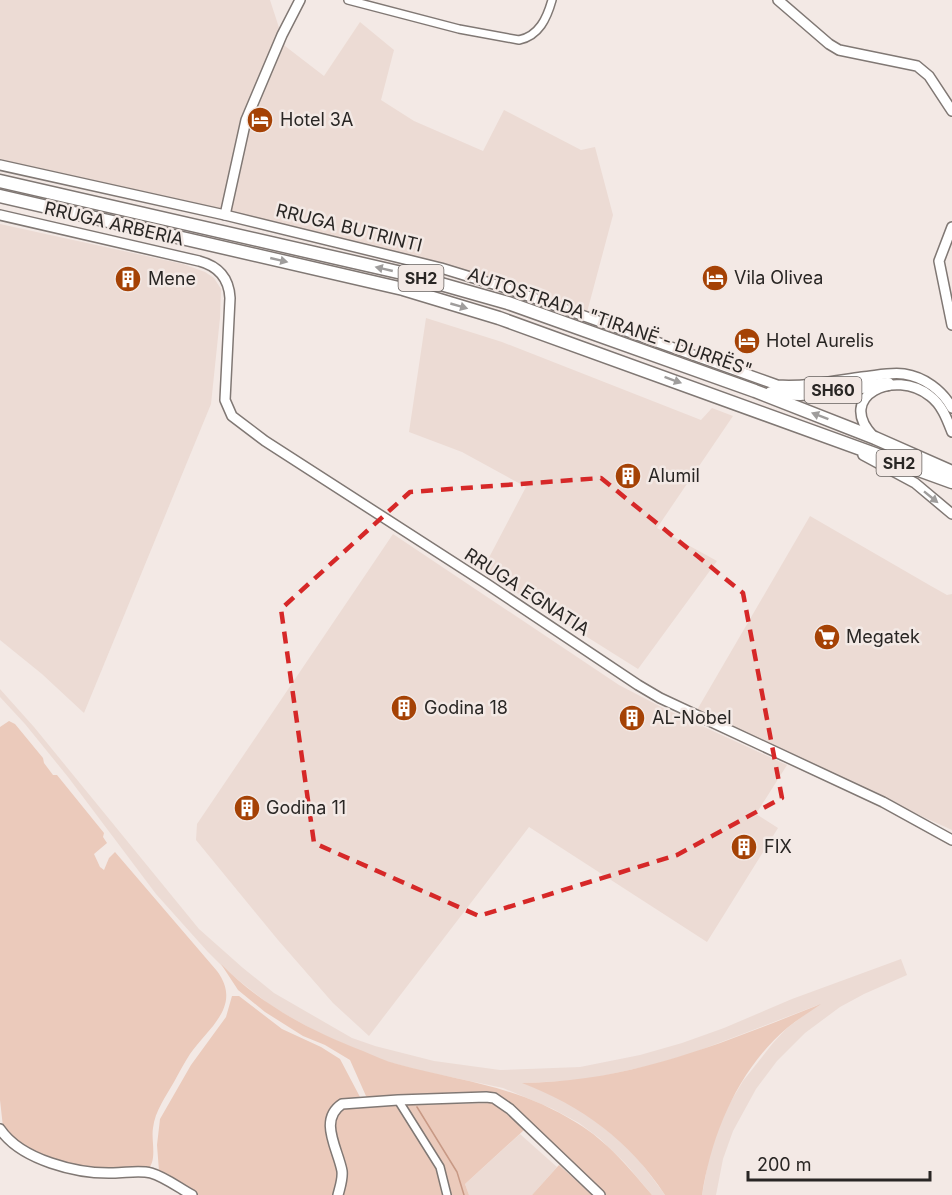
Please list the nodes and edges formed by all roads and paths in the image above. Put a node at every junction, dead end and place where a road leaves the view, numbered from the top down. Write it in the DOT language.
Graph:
graph roads {
  1 [pos="300,0"];
  2 [pos="348,0"];
  3 [pos="552,0"];
  4 [pos="778,0"];
  5 [pos="952,111"];
  6 [pos="0,165"];
  7 [pos="0,181"];
  8 [pos="0,196"];
  9 [pos="0,215"];
  10 [pos="225,215"];
  11 [pos="952,227"];
  12 [pos="219,270"];
  13 [pos="952,325"];
  14 [pos="888,384"];
  15 [pos="778,389"];
  16 [pos="755,391"];
  17 [pos="952,406"];
  18 [pos="952,432"];
  19 [pos="875,438"];
  20 [pos="846,444"];
  21 [pos="952,472"];
  22 [pos="952,482"];
  23 [pos="952,514"];
  24 [pos="952,840"];
  25 [pos="398,1100"];
  26 [pos="0,1129"];
  27 [pos="192,1195"];
  28 [pos="338,1195"];
  29 [pos="447,1195"];
  30 [pos="600,1195"];
  1 -- 10 [label="main road"];
  2 -- 3 [label="street"];
  4 -- 5 [label="main road"];
  6 -- 10 [label="main road, RRUGA BUTRINTI"];
  16 -- 7 [label="highway, AUTOSTRADA \"TIRANË - DURRËS\" / SH2, one-way"];
  8 -- 20 [label="highway, AUTOSTRADA \"TIRANË - DURRËS\" / SH2, one-way"];
  9 -- 12 [label="main road, RRUGA ARBERIA"];
  10 -- 15 [label="main road, RRUGA BUTRINTI"];
  11 -- 13 [label="main road"];
  12 -- 24 [label="main road, RRUGA EGNATIA"];
  14 -- 15 [label="highway, SH60"];
  14 -- 18 [label="main road, SH60"];
  14 -- 19 [label="main road"];
  15 -- 16 [label="highway"];
  15 -- 17 [label="main road, RRUGA BUTRINTI"];
  19 -- 16 [label="highway, AUTOSTRADA \"TIRANË - DURRËS\" / SH2, one-way"];
  19 -- 21 [label="highway, AUTOSTRADA \"TIRANË - DURRËS\" / SH2"];
  20 -- 22 [label="highway, AUTOSTRADA \"TIRANË - DURRËS\" / SH2"];
  20 -- 23 [label="main road, one-way"];
  25 -- 28 [label="main road"];
  25 -- 29 [label="street"];
  25 -- 30 [label="main road"];
  26 -- 27 [label="main road"];
}
